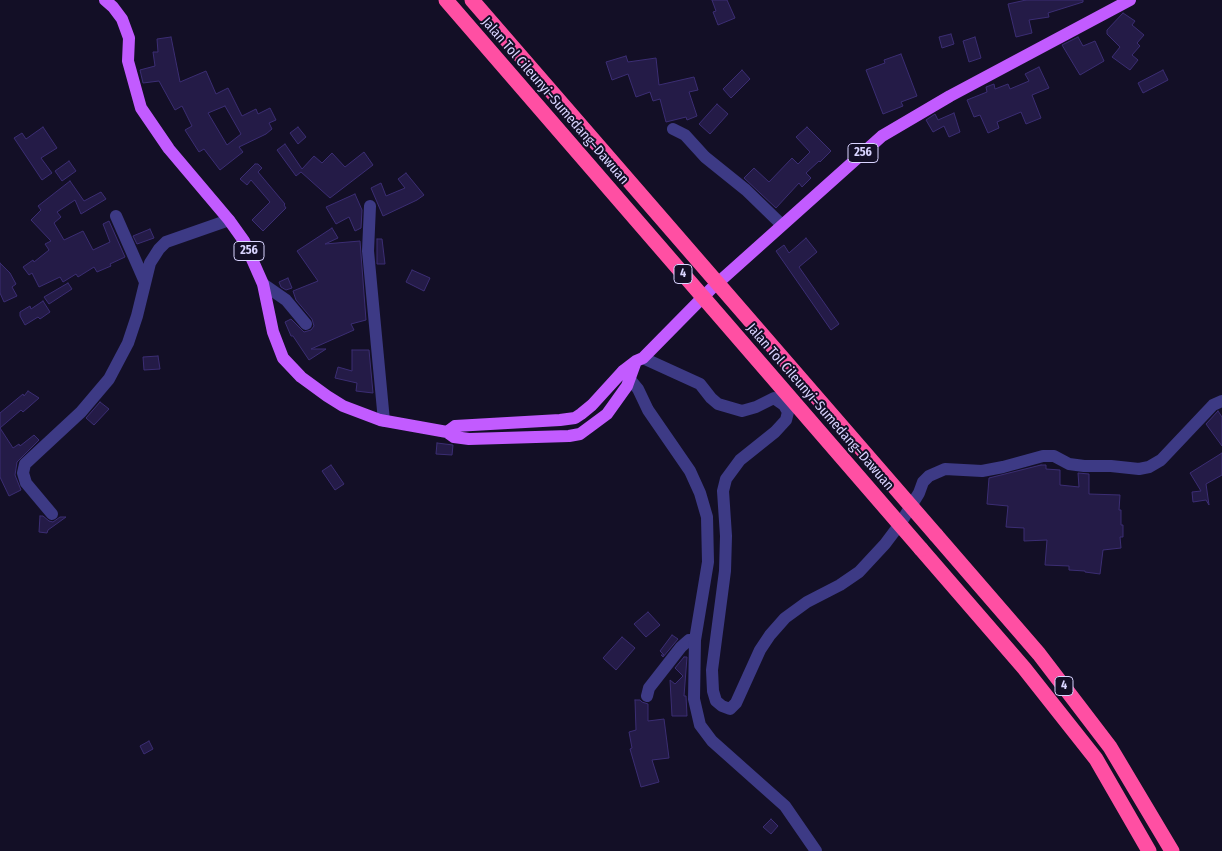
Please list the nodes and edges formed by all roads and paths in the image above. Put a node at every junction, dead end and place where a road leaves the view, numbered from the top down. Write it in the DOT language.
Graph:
graph roads {
  1 [pos="105,0"];
  2 [pos="446,0"];
  3 [pos="472,0"];
  4 [pos="1130,0"];
  5 [pos="673,129"];
  6 [pos="370,206"];
  7 [pos="116,216"];
  8 [pos="228,220"];
  9 [pos="782,225"];
  10 [pos="145,282"];
  11 [pos="264,284"];
  12 [pos="306,324"];
  13 [pos="639,359"];
  14 [pos="626,374"];
  15 [pos="1222,401"];
  16 [pos="384,421"];
  17 [pos="447,432"];
  18 [pos="52,514"];
  19 [pos="695,640"];
  20 [pos="646,696"];
  21 [pos="816,851"];
  22 [pos="1149,851"];
  23 [pos="1172,851"];
  1 -- 8 [label="main road, 256"];
  2 -- 22 [label="highway, Jalan Tol Cileunyi–Sumedang–Dawuan / 4, bridge"];
  3 -- 23 [label="highway, Jalan Tol Cileunyi–Sumedang–Dawuan / 4, bridge"];
  4 -- 9 [label="main road, 256"];
  5 -- 9 [label="street"];
  6 -- 16 [label="street"];
  7 -- 10 [label="street"];
  8 -- 10 [label="street"];
  8 -- 11 [label="main road, 256"];
  9 -- 13 [label="main road, 256"];
  10 -- 18 [label="street"];
  11 -- 12 [label="street"];
  11 -- 16 [label="main road, 256"];
  13 -- 14 [label="main road, 256"];
  13 -- 15 [label="street"];
  14 -- 17 [label="main road, 256"];
  14 -- 17 [label="main road, 256"];
  14 -- 19 [label="street"];
  16 -- 17 [label="main road, 256"];
  19 -- 20 [label="street"];
  19 -- 21 [label="street"];
}
